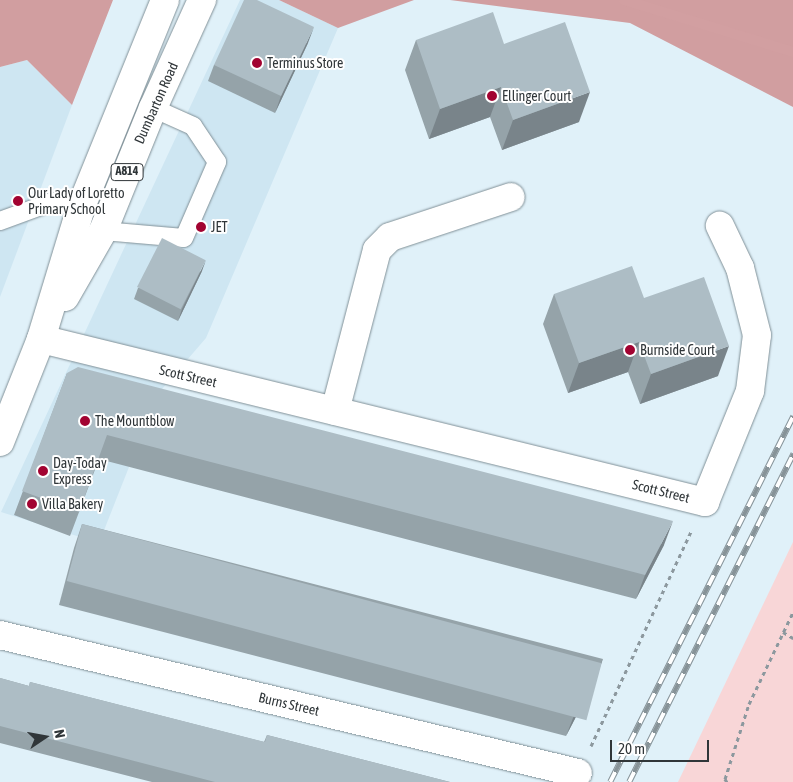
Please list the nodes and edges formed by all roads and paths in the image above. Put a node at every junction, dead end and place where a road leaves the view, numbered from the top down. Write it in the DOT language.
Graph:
graph roads {
  1 [pos="165,0"];
  2 [pos="202,0"];
  3 [pos="153,108"];
  4 [pos="511,197"];
  5 [pos="81,206"];
  6 [pos="0,221"];
  7 [pos="720,226"];
  8 [pos="103,231"];
  9 [pos="41,340"];
  10 [pos="335,411"];
  11 [pos="0,442"];
  12 [pos="705,502"];
  13 [pos="793,612"];
  14 [pos="784,632"];
  15 [pos="0,635"];
  16 [pos="793,638"];
  17 [pos="578,773"];
  18 [pos="727,782"];
  1 -- 5 [label="street, Dumbarton Road / A814"];
  2 -- 3 [label="street, Dumbarton Road / A814"];
  3 -- 8 [label="street, Dumbarton Road / A814"];
  3 -- 8 [label="lane"];
  4 -- 10 [label="street"];
  5 -- 6 [label="lane"];
  5 -- 9 [label="street, Dumbarton Road / A814"];
  7 -- 12 [label="street, Scott Street"];
  8 -- 9 [label="street, Dumbarton Road / A814"];
  9 -- 10 [label="street, Scott Street"];
  9 -- 11 [label="street, Dumbarton Road / A814"];
  10 -- 12 [label="street, Scott Street"];
  12 -- 17 [label="path"];
  13 -- 14 [label="path"];
  14 -- 16 [label="path"];
  14 -- 18 [label="path"];
  15 -- 17 [label="street, Burns Street"];
}
